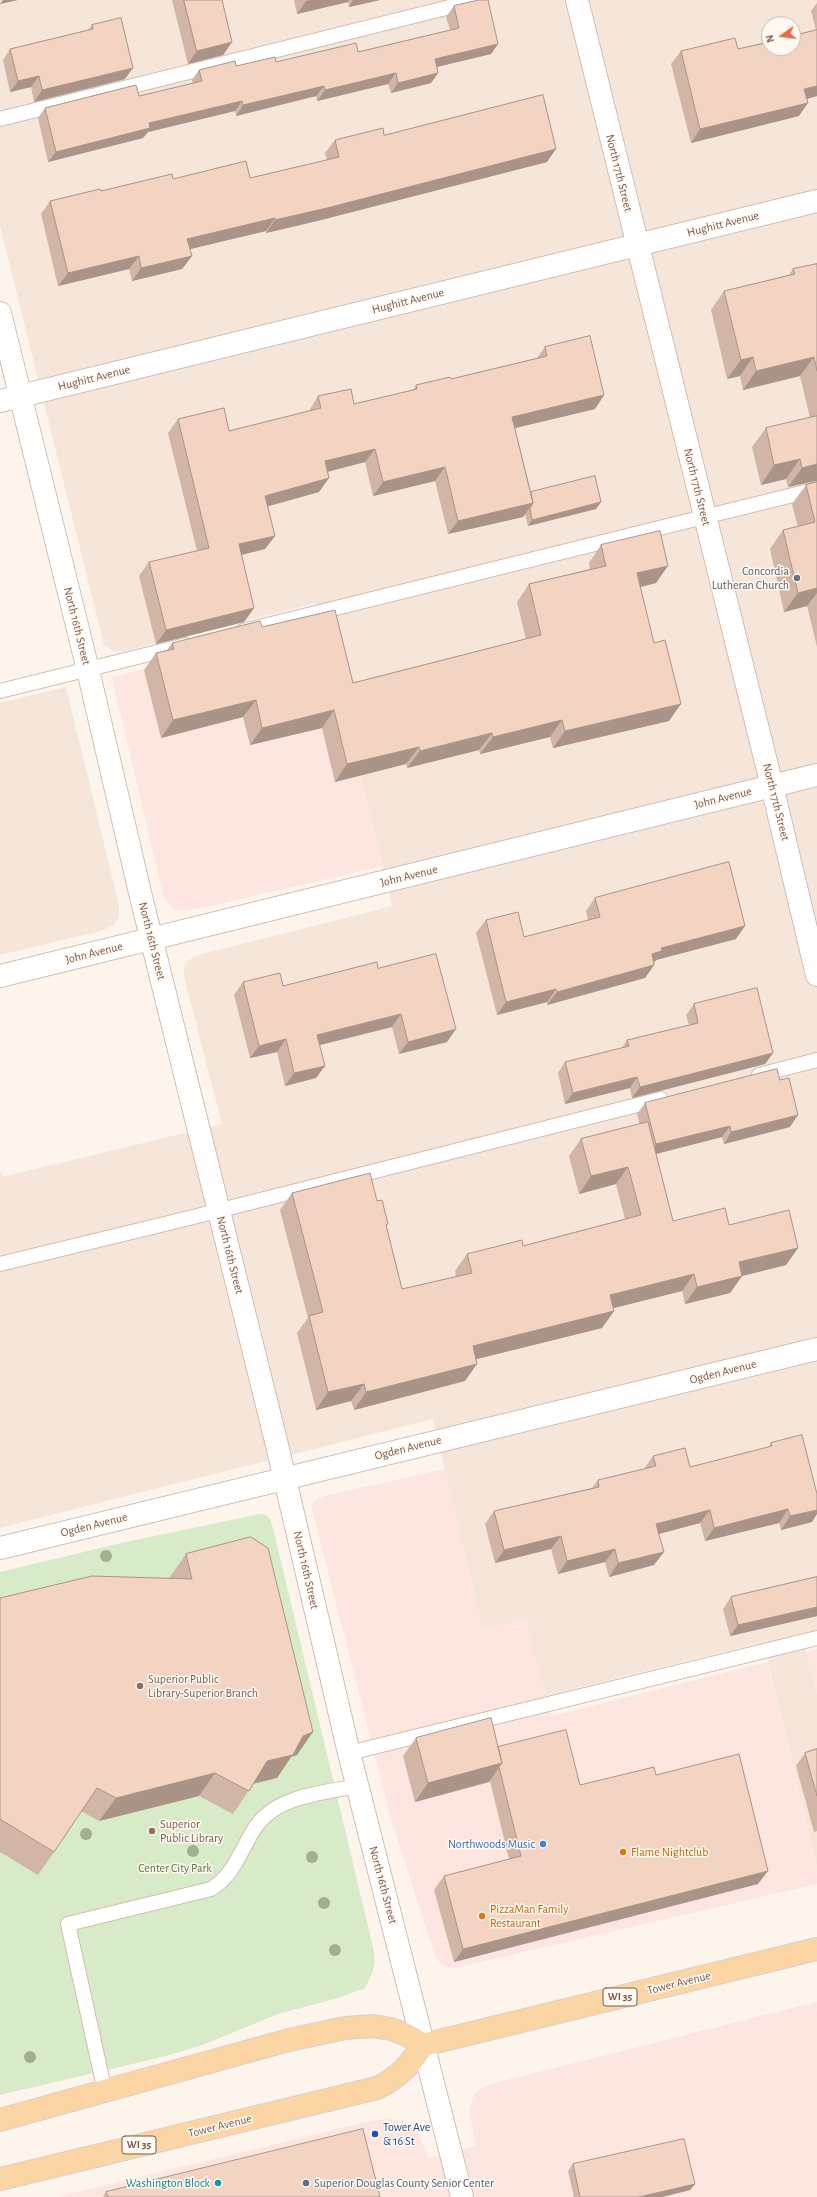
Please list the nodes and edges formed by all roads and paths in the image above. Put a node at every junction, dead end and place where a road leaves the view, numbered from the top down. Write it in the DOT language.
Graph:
graph roads {
  1 [pos="478,0"];
  2 [pos="577,0"];
  3 [pos="0,119"];
  4 [pos="817,201"];
  5 [pos="637,245"];
  6 [pos="0,313"];
  7 [pos="10,399"];
  8 [pos="817,489"];
  9 [pos="705,517"];
  10 [pos="233,633"];
  11 [pos="202,641"];
  12 [pos="88,670"];
  13 [pos="0,691"];
  14 [pos="817,775"];
  15 [pos="772,786"];
  16 [pos="152,939"];
  17 [pos="817,975"];
  18 [pos="0,976"];
  19 [pos="817,1060"];
  20 [pos="743,1079"];
  21 [pos="674,1096"];
  22 [pos="219,1211"];
  23 [pos="0,1264"];
  24 [pos="817,1349"];
  25 [pos="285,1478"];
  26 [pos="0,1548"];
  27 [pos="817,1638"];
  28 [pos="349,1753"];
  29 [pos="357,1786"];
  30 [pos="817,1949"];
  31 [pos="423,2045"];
  32 [pos="105,2092"];
  33 [pos="0,2120"];
  34 [pos="0,2179"];
  35 [pos="462,2197"];
  1 -- 3 [label="lane"];
  2 -- 5 [label="street, North 17th Street"];
  4 -- 5 [label="street, Hughitt Avenue"];
  5 -- 7 [label="street, Hughitt Avenue"];
  5 -- 9 [label="street, North 17th Street"];
  6 -- 7 [label="street, North 16th Street"];
  7 -- 12 [label="street, North 16th Street"];
  8 -- 9 [label="lane"];
  9 -- 10 [label="lane"];
  9 -- 15 [label="street, North 17th Street"];
  11 -- 12 [label="lane"];
  12 -- 13 [label="lane"];
  12 -- 16 [label="street, North 16th Street"];
  14 -- 15 [label="street, John Avenue"];
  15 -- 16 [label="street, John Avenue"];
  15 -- 17 [label="street, North 17th Street"];
  16 -- 18 [label="street, John Avenue"];
  16 -- 22 [label="street, North 16th Street"];
  19 -- 20 [label="lane"];
  21 -- 22 [label="lane"];
  22 -- 23 [label="lane"];
  22 -- 25 [label="street, North 16th Street"];
  24 -- 25 [label="street, Ogden Avenue"];
  25 -- 26 [label="street, Ogden Avenue"];
  25 -- 28 [label="street, North 16th Street"];
  27 -- 28 [label="lane"];
  28 -- 29 [label="street, North 16th Street"];
  29 -- 31 [label="street, North 16th Street"];
  29 -- 32 [label="lane"];
  30 -- 31 [label="main road, Tower Avenue / WI 35"];
  31 -- 32 [label="main road"];
  31 -- 34 [label="main road, Tower Avenue / WI 35"];
  31 -- 35 [label="street, North 16th Street"];
  32 -- 33 [label="main road"];
}
